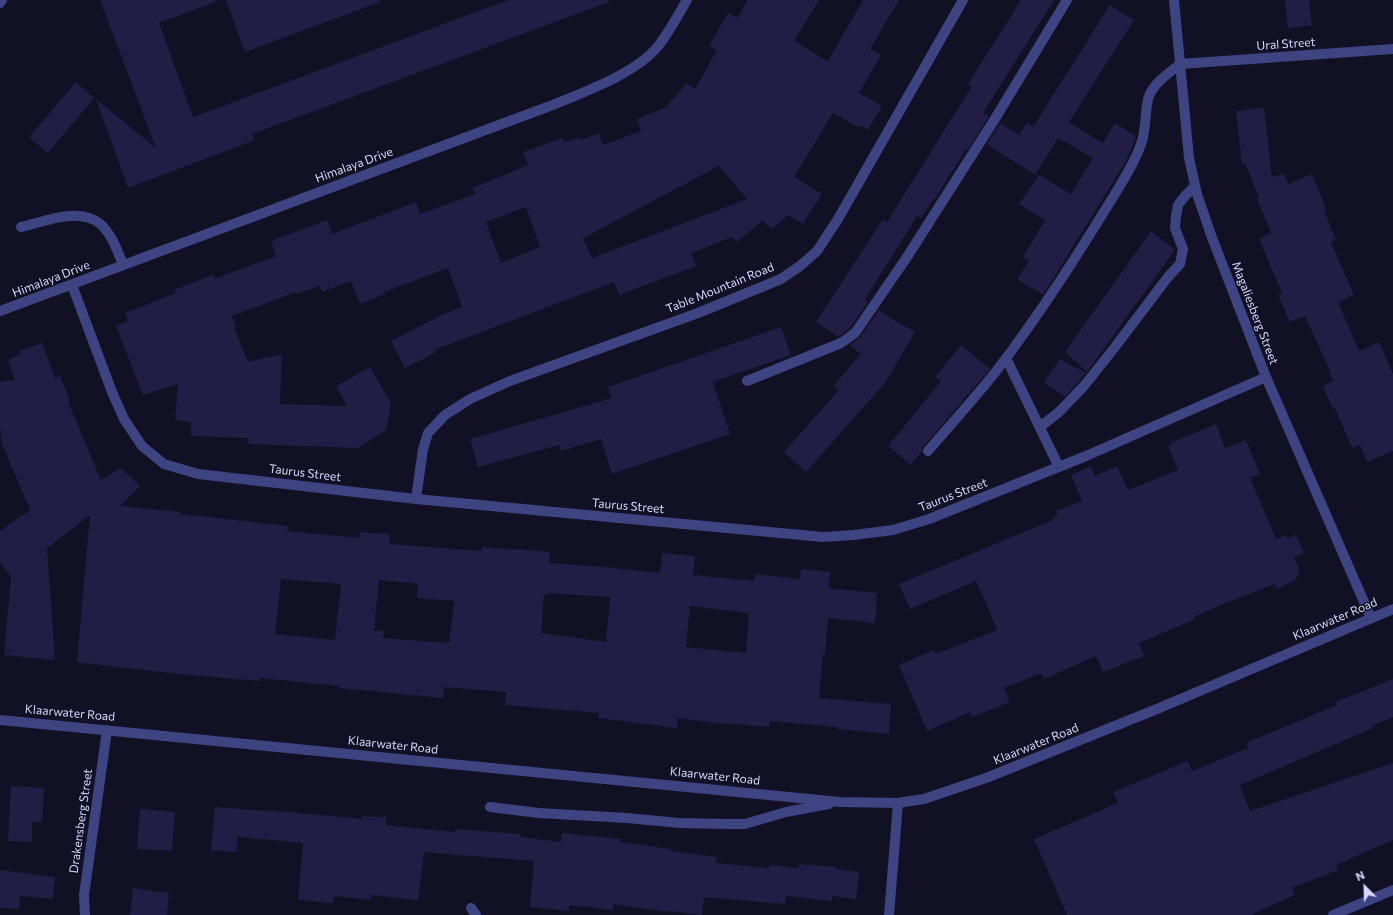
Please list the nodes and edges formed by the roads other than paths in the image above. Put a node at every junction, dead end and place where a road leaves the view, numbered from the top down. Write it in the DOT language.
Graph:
graph roads {
  1 [pos="2,0"];
  2 [pos="687,0"];
  3 [pos="963,0"];
  4 [pos="1067,0"];
  5 [pos="1174,0"];
  6 [pos="0,3"];
  7 [pos="1393,49"];
  8 [pos="1180,64"];
  9 [pos="1195,186"];
  10 [pos="22,227"];
  11 [pos="123,265"];
  12 [pos="72,285"];
  13 [pos="0,311"];
  14 [pos="1006,358"];
  15 [pos="1266,377"];
  16 [pos="747,382"];
  17 [pos="1040,427"];
  18 [pos="928,451"];
  19 [pos="1059,467"];
  20 [pos="416,500"];
  21 [pos="1393,609"];
  22 [pos="1371,618"];
  23 [pos="0,720"];
  24 [pos="107,730"];
  25 [pos="840,802"];
  26 [pos="898,803"];
  27 [pos="490,807"];
  28 [pos="1393,890"];
  29 [pos="85,915"];
  30 [pos="889,915"];
  31 [pos="1333,915"];
  1 -- 6 [label="street"];
  2 -- 11 [label="street, Himalaya Drive"];
  3 -- 20 [label="street, Table Mountain Road"];
  4 -- 16 [label="street"];
  5 -- 8 [label="street, Magaliesberg Street"];
  7 -- 8 [label="street, Ural Street"];
  8 -- 9 [label="street, Magaliesberg Street"];
  8 -- 14 [label="street"];
  9 -- 15 [label="street, Magaliesberg Street"];
  9 -- 17 [label="street"];
  10 -- 11 [label="street"];
  11 -- 12 [label="street, Himalaya Drive"];
  12 -- 13 [label="street, Himalaya Drive"];
  12 -- 20 [label="street, Taurus Street"];
  14 -- 17 [label="street"];
  14 -- 18 [label="street"];
  15 -- 19 [label="street, Taurus Street"];
  15 -- 22 [label="street, Magaliesberg Street"];
  17 -- 19 [label="street"];
  19 -- 20 [label="street, Taurus Street"];
  21 -- 22 [label="street, Klaarwater Road"];
  22 -- 26 [label="street, Klaarwater Road"];
  23 -- 24 [label="street, Klaarwater Road"];
  24 -- 25 [label="street, Klaarwater Road"];
  24 -- 29 [label="street, Drakensberg Street"];
  25 -- 26 [label="street, Klaarwater Road"];
  25 -- 27 [label="street"];
  26 -- 30 [label="street"];
  28 -- 31 [label="street"];
}
